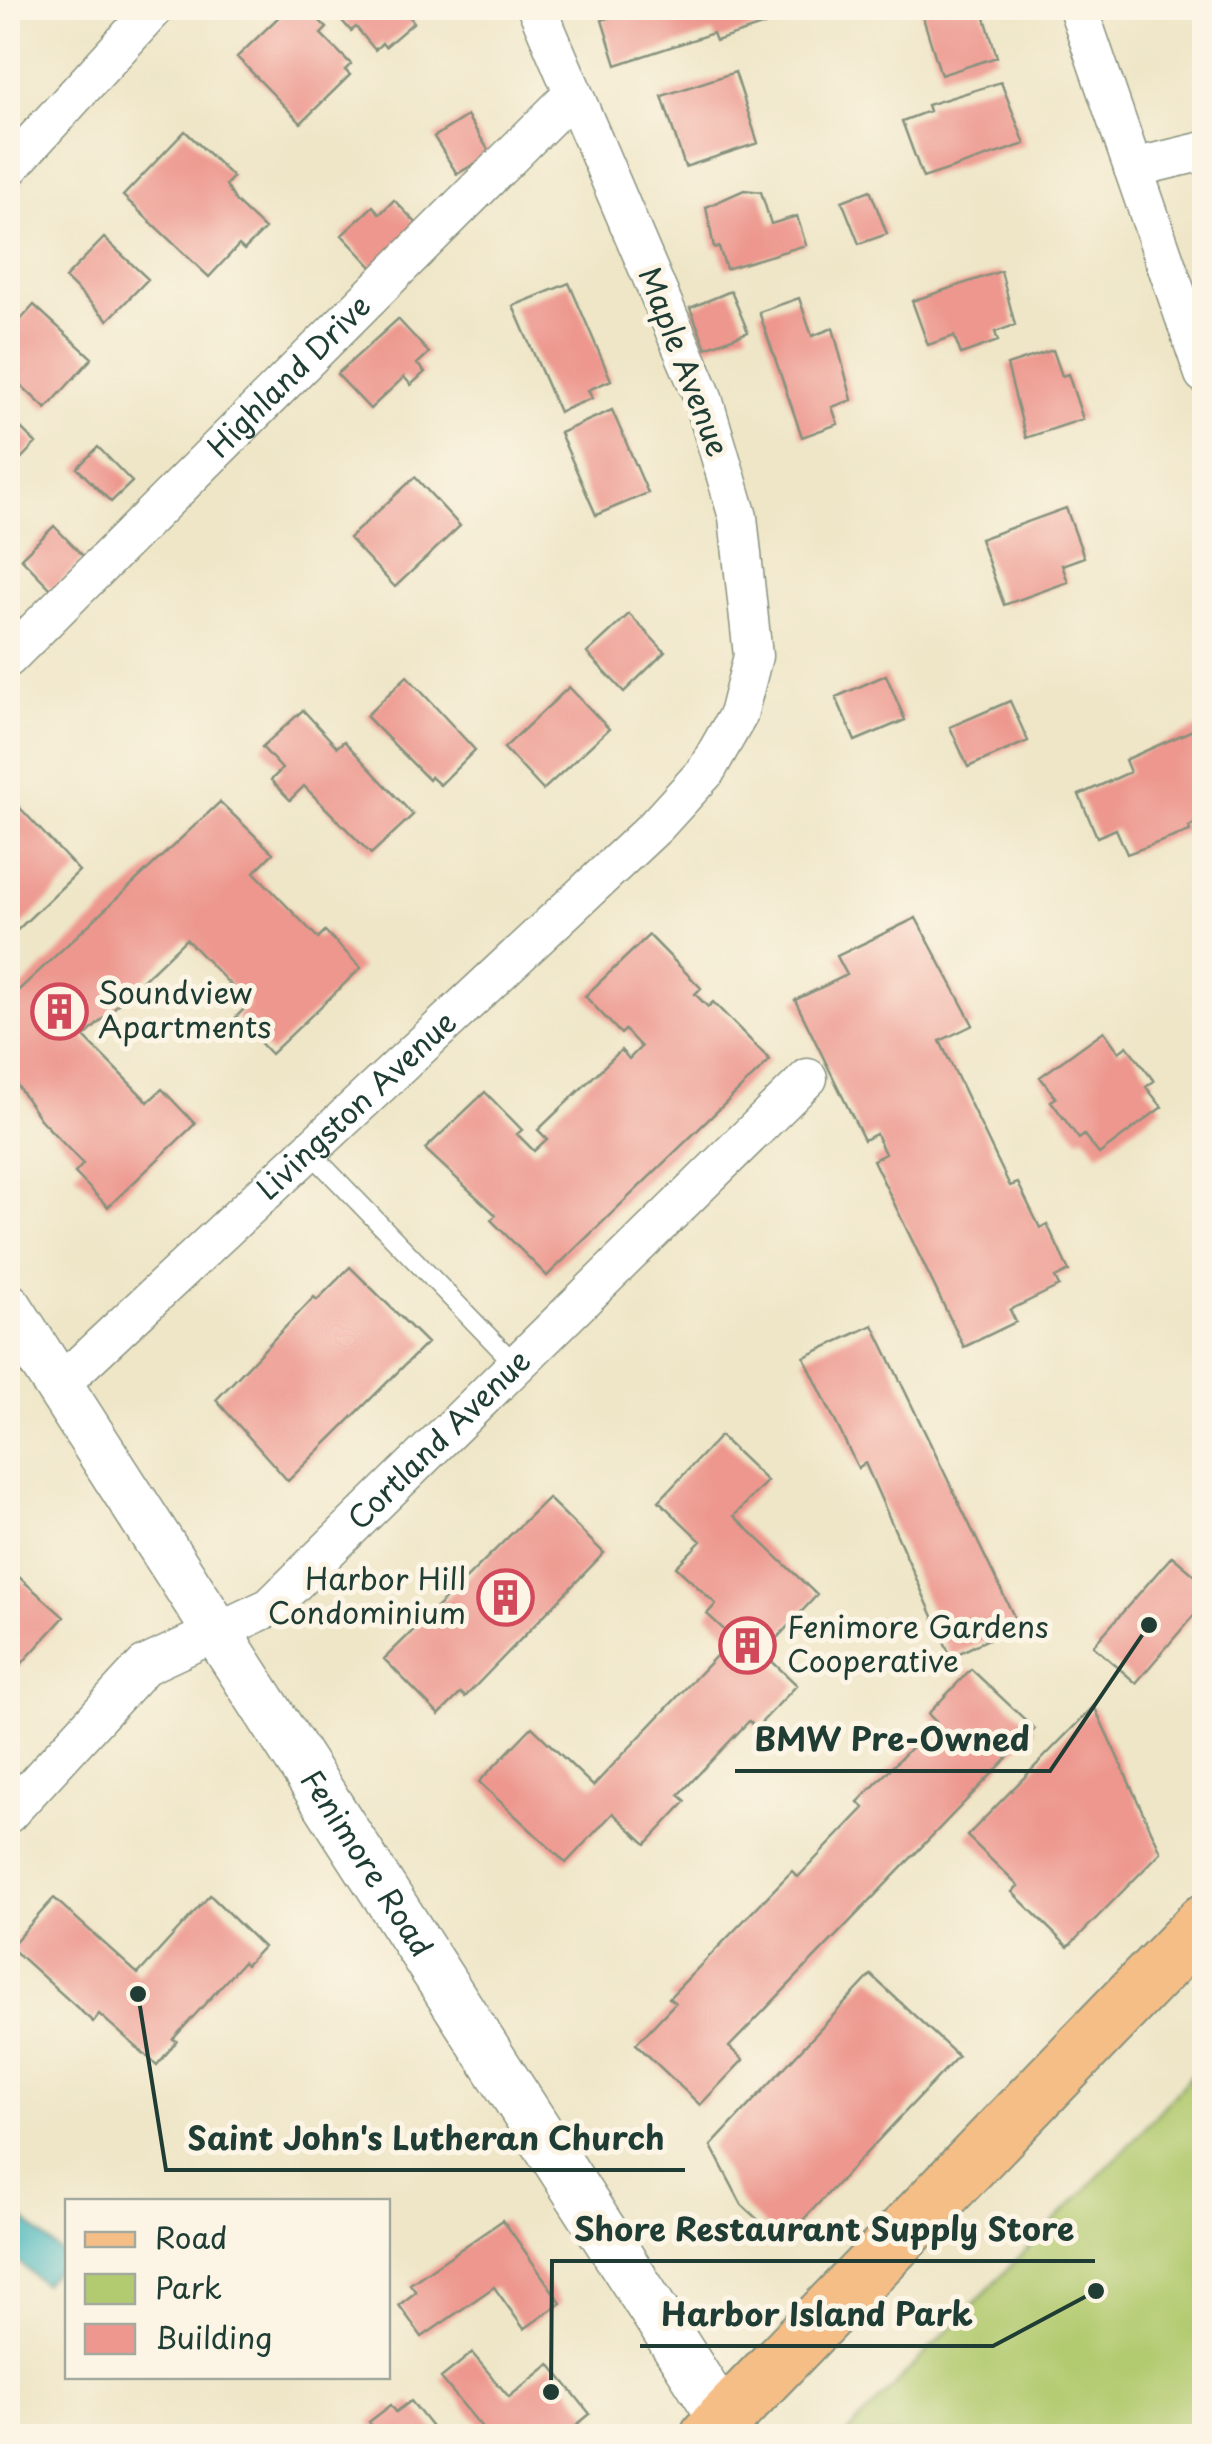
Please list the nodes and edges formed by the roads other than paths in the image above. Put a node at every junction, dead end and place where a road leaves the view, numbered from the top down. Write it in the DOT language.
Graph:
graph roads {
  1 [pos="155,8"];
  2 [pos="537,8"];
  3 [pos="1078,8"];
  4 [pos="572,95"];
  5 [pos="1204,152"];
  6 [pos="1132,168"];
  7 [pos="8,170"];
  8 [pos="1204,374"];
  9 [pos="8,658"];
  10 [pos="656,826"];
  11 [pos="808,1078"];
  12 [pos="309,1151"];
  13 [pos="8,1307"];
  14 [pos="516,1365"];
  15 [pos="59,1386"];
  16 [pos="214,1631"];
  17 [pos="8,1814"];
  18 [pos="1204,1922"];
  19 [pos="716,2428"];
  1 -- 7 [label="street"];
  2 -- 4 [label="street, Maple Avenue"];
  3 -- 6 [label="street"];
  4 -- 9 [label="street, Highland Drive"];
  4 -- 10 [label="street, Maple Avenue"];
  5 -- 6 [label="street"];
  6 -- 8 [label="street"];
  10 -- 12 [label="street, Livingston Avenue"];
  11 -- 14 [label="street, Cortland Avenue"];
  12 -- 14 [label="lane"];
  12 -- 15 [label="street, Livingston Avenue"];
  13 -- 15 [label="street, Fenimore Road"];
  14 -- 16 [label="street, Cortland Avenue"];
  15 -- 16 [label="street, Fenimore Road"];
  16 -- 17 [label="street, Cortland Avenue"];
  16 -- 19 [label="street, Fenimore Road"];
  18 -- 19 [label="main road"];
}
